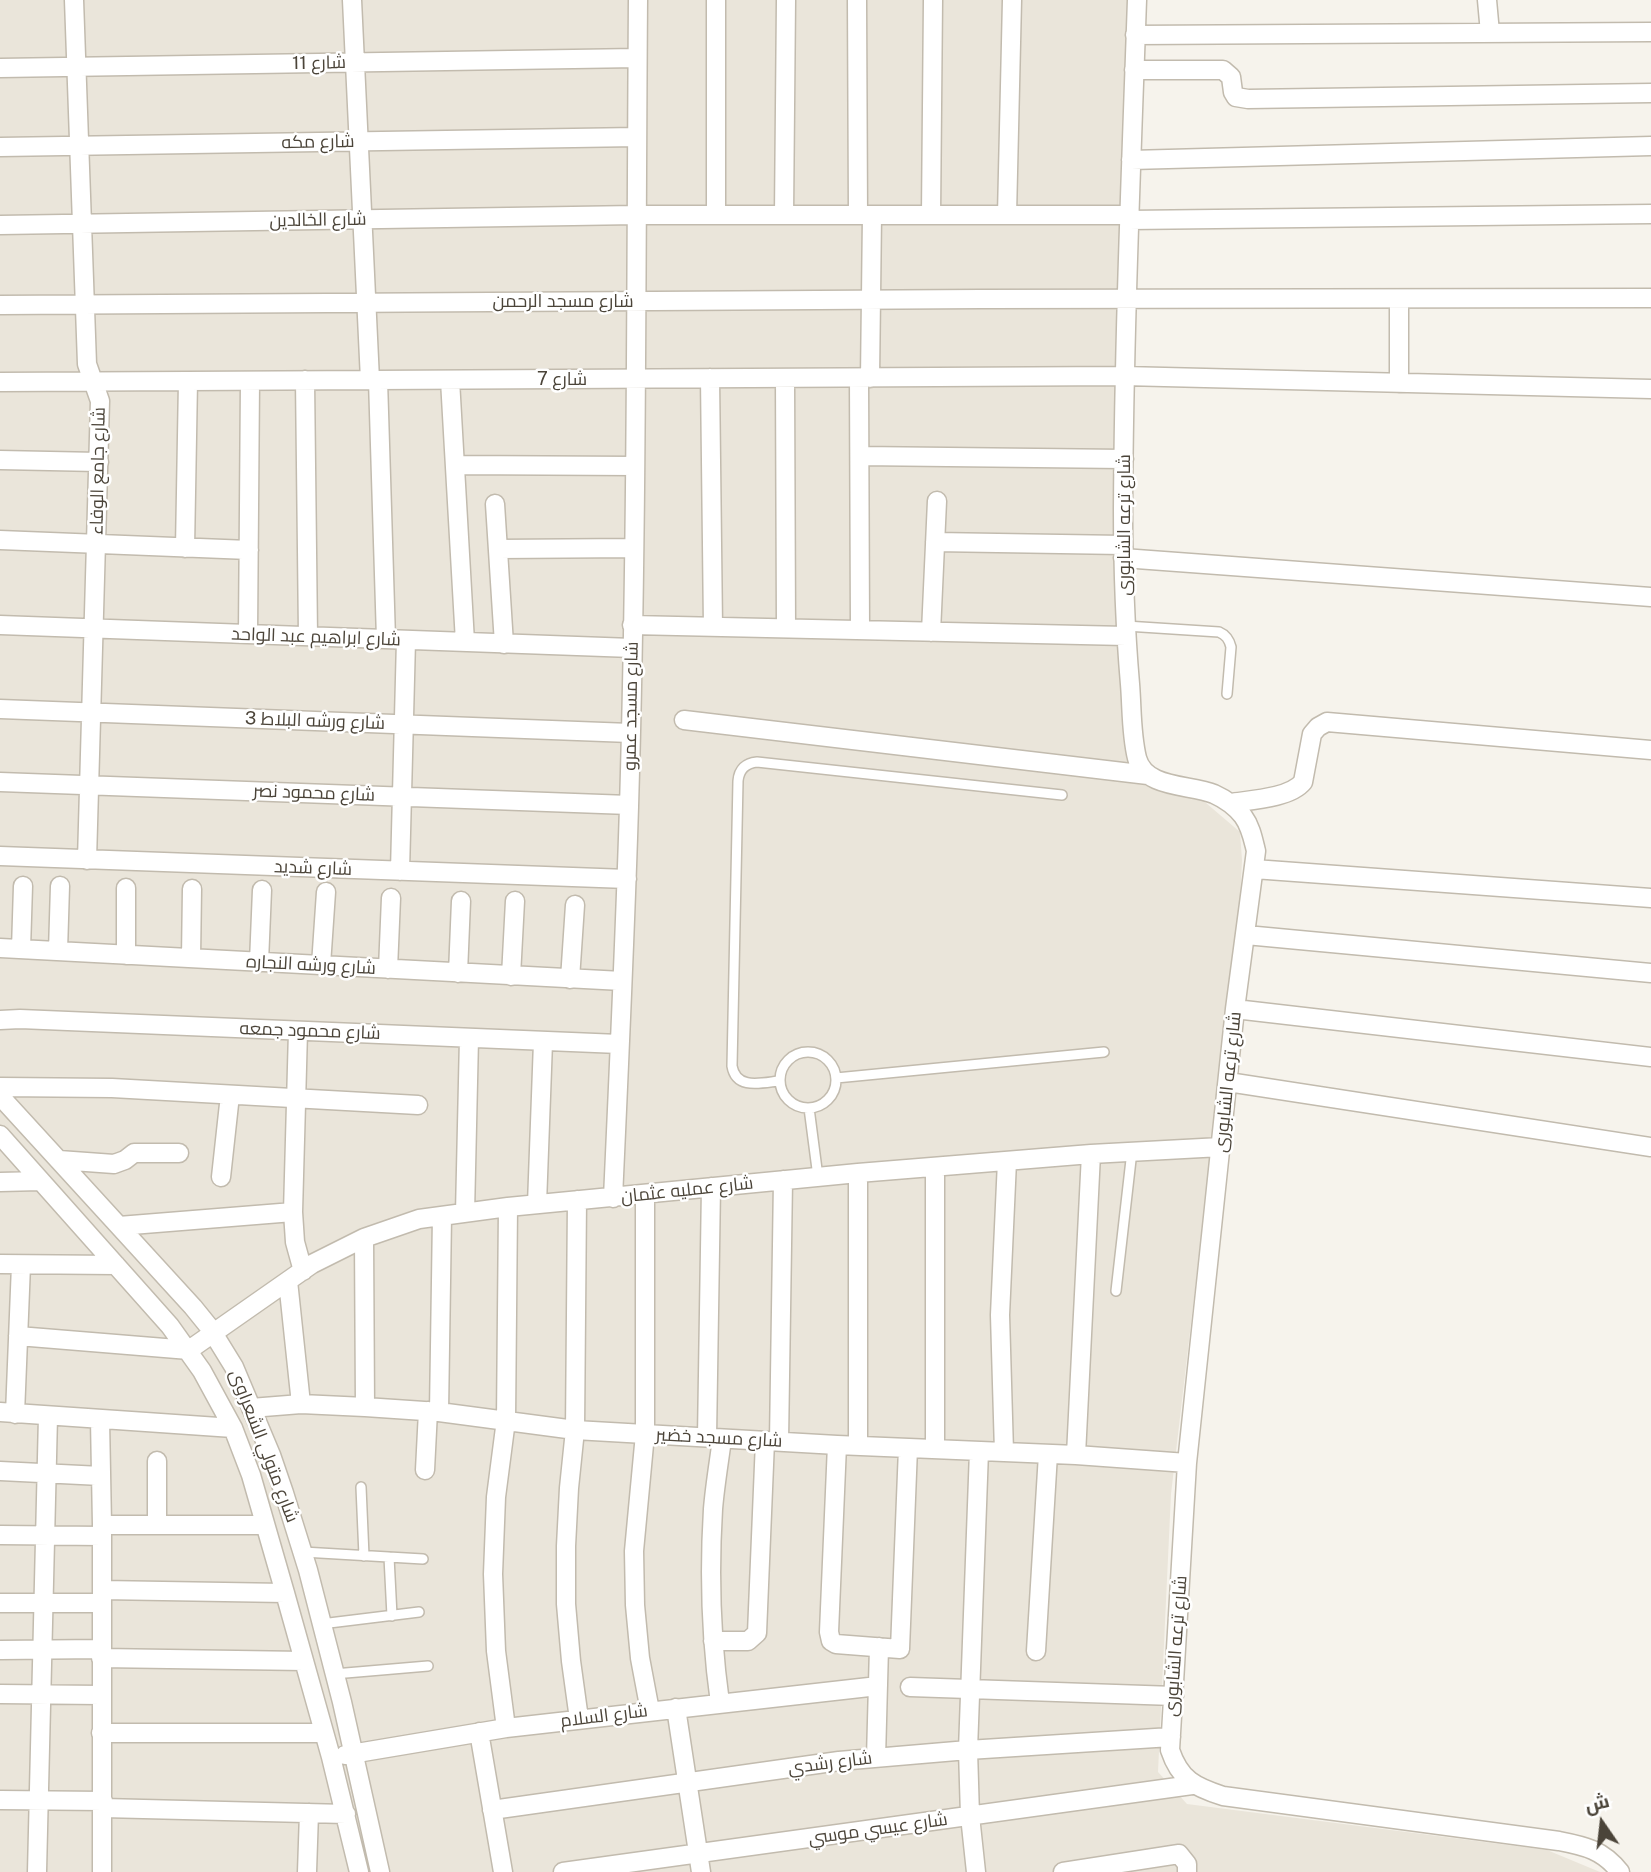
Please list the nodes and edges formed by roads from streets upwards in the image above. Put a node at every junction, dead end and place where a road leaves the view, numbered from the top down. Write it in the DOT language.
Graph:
graph roads {
  1 [pos="74,0"];
  2 [pos="352,0"];
  3 [pos="638,0"];
  4 [pos="716,0"];
  5 [pos="786,0"];
  6 [pos="857,0"];
  7 [pos="933,0"];
  8 [pos="1013,0"];
  9 [pos="1136,0"];
  10 [pos="1143,0"];
  11 [pos="1487,0"];
  12 [pos="1651,32"];
  13 [pos="1490,33"];
  14 [pos="1135,35"];
  15 [pos="637,58"];
  16 [pos="355,62"];
  17 [pos="77,66"];
  18 [pos="0,68"];
  19 [pos="1134,70"];
  20 [pos="1651,93"];
  21 [pos="637,137"];
  22 [pos="359,141"];
  23 [pos="80,146"];
  24 [pos="1651,146"];
  25 [pos="0,147"];
  26 [pos="1131,160"];
  27 [pos="1651,214"];
  28 [pos="636,215"];
  29 [pos="716,215"];
  30 [pos="784,215"];
  31 [pos="865,215"];
  32 [pos="931,215"];
  33 [pos="1007,215"];
  34 [pos="1129,218"];
  35 [pos="363,219"];
  36 [pos="83,223"];
  37 [pos="0,225"];
  38 [pos="1127,298"];
  39 [pos="1651,298"];
  40 [pos="871,299"];
  41 [pos="1399,299"];
  42 [pos="636,300"];
  43 [pos="367,302"];
  44 [pos="86,303"];
  45 [pos="0,304"];
  46 [pos="1124,376"];
  47 [pos="710,378"];
  48 [pos="785,378"];
  49 [pos="865,378"];
  50 [pos="635,379"];
  51 [pos="250,380"];
  52 [pos="305,380"];
  53 [pos="374,380"];
  54 [pos="450,380"];
  55 [pos="92,381"];
  56 [pos="188,381"];
  57 [pos="0,382"];
  58 [pos="1399,383"];
  59 [pos="1651,388"];
  60 [pos="860,456"];
  61 [pos="1124,459"];
  62 [pos="0,460"];
  63 [pos="99,462"];
  64 [pos="455,465"];
  65 [pos="635,466"];
  66 [pos="937,501"];
  67 [pos="495,504"];
  68 [pos="0,540"];
  69 [pos="935,542"];
  70 [pos="97,544"];
  71 [pos="185,548"];
  72 [pos="634,548"];
  73 [pos="498,549"];
  74 [pos="248,550"];
  75 [pos="1123,551"];
  76 [pos="1651,597"];
  77 [pos="0,625"];
  78 [pos="632,625"];
  79 [pos="713,627"];
  80 [pos="94,628"];
  81 [pos="786,628"];
  82 [pos="860,630"];
  83 [pos="1126,631"];
  84 [pos="931,632"];
  85 [pos="248,634"];
  86 [pos="308,636"];
  87 [pos="386,639"];
  88 [pos="406,640"];
  89 [pos="465,642"];
  90 [pos="504,644"];
  91 [pos="632,648"];
  92 [pos="0,709"];
  93 [pos="92,712"];
  94 [pos="684,720"];
  95 [pos="404,724"];
  96 [pos="631,733"];
  97 [pos="1651,750"];
  98 [pos="1148,775"];
  99 [pos="0,782"];
  100 [pos="90,785"];
  101 [pos="402,796"];
  102 [pos="1231,803"];
  103 [pos="629,805"];
  104 [pos="0,856"];
  105 [pos="88,860"];
  106 [pos="1255,869"];
  107 [pos="400,871"];
  108 [pos="626,879"];
  109 [pos="23,886"];
  110 [pos="60,886"];
  111 [pos="126,888"];
  112 [pos="192,889"];
  113 [pos="261,890"];
  114 [pos="326,892"];
  115 [pos="391,898"];
  116 [pos="1651,898"];
  117 [pos="461,901"];
  118 [pos="515,901"];
  119 [pos="575,905"];
  120 [pos="1246,935"];
  121 [pos="0,948"];
  122 [pos="21,949"];
  123 [pos="58,951"];
  124 [pos="126,955"];
  125 [pos="191,958"];
  126 [pos="259,962"];
  127 [pos="321,965"];
  128 [pos="388,969"];
  129 [pos="458,973"];
  130 [pos="1651,973"];
  131 [pos="511,976"];
  132 [pos="570,979"];
  133 [pos="622,981"];
  134 [pos="1235,1009"];
  135 [pos="0,1020"];
  136 [pos="298,1031"];
  137 [pos="469,1038"];
  138 [pos="543,1042"];
  139 [pos="619,1044"];
  140 [pos="1651,1057"];
  141 [pos="1228,1082"];
  142 [pos="0,1087"];
  143 [pos="230,1095"];
  144 [pos="0,1096"];
  145 [pos="296,1099"];
  146 [pos="418,1105"];
  147 [pos="0,1135"];
  148 [pos="1651,1146"];
  149 [pos="1221,1147"];
  150 [pos="179,1153"];
  151 [pos="1091,1154"];
  152 [pos="59,1160"];
  153 [pos="1007,1161"];
  154 [pos="935,1167"];
  155 [pos="858,1173"];
  156 [pos="221,1177"];
  157 [pos="783,1180"];
  158 [pos="40,1181"];
  159 [pos="0,1182"];
  160 [pos="711,1187"];
  161 [pos="645,1194"];
  162 [pos="613,1198"];
  163 [pos="577,1200"];
  164 [pos="537,1204"];
  165 [pos="508,1206"];
  166 [pos="293,1212"];
  167 [pos="465,1213"];
  168 [pos="442,1216"];
  169 [pos="119,1226"];
  170 [pos="364,1238"];
  171 [pos="0,1264"];
  172 [pos="21,1265"];
  173 [pos="116,1265"];
  174 [pos="295,1276"];
  175 [pos="214,1333"];
  176 [pos="18,1336"];
  177 [pos="189,1350"];
  178 [pos="301,1404"];
  179 [pos="365,1407"];
  180 [pos="251,1408"];
  181 [pos="433,1412"];
  182 [pos="7,1413"];
  183 [pos="48,1416"];
  184 [pos="100,1420"];
  185 [pos="506,1420"];
  186 [pos="233,1428"];
  187 [pos="576,1430"];
  188 [pos="645,1434"];
  189 [pos="715,1438"];
  190 [pos="772,1441"];
  191 [pos="837,1445"];
  192 [pos="858,1446"];
  193 [pos="908,1448"];
  194 [pos="935,1449"];
  195 [pos="979,1451"];
  196 [pos="1004,1452"];
  197 [pos="1048,1454"];
  198 [pos="1076,1455"];
  199 [pos="157,1461"];
  200 [pos="1187,1462"];
  201 [pos="425,1470"];
  202 [pos="0,1471"];
  203 [pos="47,1473"];
  204 [pos="101,1476"];
  205 [pos="157,1525"];
  206 [pos="265,1525"];
  207 [pos="102,1531"];
  208 [pos="0,1535"];
  209 [pos="45,1536"];
  210 [pos="285,1593"];
  211 [pos="102,1596"];
  212 [pos="43,1602"];
  213 [pos="0,1603"];
  214 [pos="713,1641"];
  215 [pos="879,1647"];
  216 [pos="0,1650"];
  217 [pos="42,1650"];
  218 [pos="1035,1651"];
  219 [pos="101,1654"];
  220 [pos="304,1661"];
  221 [pos="878,1686"];
  222 [pos="910,1688"];
  223 [pos="970,1689"];
  224 [pos="0,1694"];
  225 [pos="41,1694"];
  226 [pos="101,1695"];
  227 [pos="1174,1696"];
  228 [pos="720,1703"];
  229 [pos="676,1708"];
  230 [pos="650,1711"];
  231 [pos="579,1719"];
  232 [pos="506,1728"];
  233 [pos="479,1732"];
  234 [pos="102,1733"];
  235 [pos="324,1733"];
  236 [pos="1171,1737"];
  237 [pos="968,1750"];
  238 [pos="354,1753"];
  239 [pos="331,1757"];
  240 [pos="876,1758"];
  241 [pos="688,1783"];
  242 [pos="1192,1785"];
  243 [pos="0,1800"];
  244 [pos="39,1800"];
  245 [pos="103,1804"];
  246 [pos="492,1810"];
  247 [pos="309,1813"];
  248 [pos="346,1814"];
  249 [pos="970,1816"];
  250 [pos="698,1853"];
  251 [pos="1099,1869"];
  252 [pos="37,1872"];
  253 [pos="102,1872"];
  254 [pos="307,1872"];
  255 [pos="359,1872"];
  256 [pos="380,1872"];
  257 [pos="503,1872"];
  258 [pos="563,1872"];
  259 [pos="701,1872"];
  260 [pos="976,1872"];
  261 [pos="1063,1872"];
  262 [pos="1187,1872"];
  263 [pos="1620,1872"];
  1 -- 17 [label="street, شارع جامع الوفاء"];
  2 -- 16 [label="street"];
  3 -- 15 [label="street, شارع مسجد عمرو"];
  4 -- 29 [label="street"];
  5 -- 30 [label="street"];
  6 -- 31 [label="street"];
  7 -- 32 [label="street"];
  8 -- 33 [label="street"];
  9 -- 10 [label="street"];
  9 -- 14 [label="street, شارع ترعه الشابورى"];
  11 -- 13 [label="street"];
  12 -- 13 [label="street"];
  13 -- 14 [label="street"];
  14 -- 19 [label="street, شارع ترعه الشابورى"];
  15 -- 16 [label="street, شارع 11"];
  15 -- 21 [label="street, شارع مسجد عمرو"];
  16 -- 17 [label="street, شارع 11"];
  16 -- 22 [label="street"];
  17 -- 18 [label="street, شارع 11"];
  17 -- 23 [label="street, شارع جامع الوفاء"];
  19 -- 20 [label="street"];
  19 -- 26 [label="street, شارع ترعه الشابورى"];
  21 -- 22 [label="street, شارع مكه"];
  21 -- 28 [label="street, شارع مسجد عمرو"];
  22 -- 23 [label="street, شارع مكه"];
  22 -- 35 [label="street"];
  23 -- 25 [label="street, شارع مكه"];
  23 -- 36 [label="street, شارع جامع الوفاء"];
  24 -- 26 [label="street"];
  26 -- 34 [label="street, شارع ترعه الشابورى"];
  27 -- 34 [label="street, شارع الخالدين"];
  28 -- 29 [label="street, شارع الخالدين"];
  28 -- 35 [label="street, شارع الخالدين"];
  28 -- 42 [label="street, شارع مسجد عمرو"];
  29 -- 30 [label="street, شارع الخالدين"];
  30 -- 31 [label="street, شارع الخالدين"];
  31 -- 32 [label="street, شارع الخالدين"];
  31 -- 40 [label="street"];
  32 -- 33 [label="street, شارع الخالدين"];
  33 -- 34 [label="street, شارع الخالدين"];
  34 -- 38 [label="street, شارع ترعه الشابورى"];
  35 -- 36 [label="street, شارع الخالدين"];
  35 -- 43 [label="street"];
  36 -- 37 [label="street, شارع الخالدين"];
  36 -- 44 [label="street, شارع جامع الوفاء"];
  38 -- 40 [label="street, شارع مسجد الرحمن"];
  38 -- 41 [label="street, شارع مسجد الرحمن"];
  38 -- 46 [label="street, شارع ترعه الشابورى"];
  39 -- 41 [label="street, شارع مسجد الرحمن"];
  40 -- 42 [label="street, شارع مسجد الرحمن"];
  40 -- 49 [label="street"];
  41 -- 58 [label="street"];
  42 -- 43 [label="street, شارع مسجد الرحمن"];
  42 -- 50 [label="street, شارع مسجد عمرو"];
  43 -- 44 [label="street, شارع مسجد الرحمن"];
  43 -- 53 [label="street"];
  44 -- 45 [label="street, شارع مسجد الرحمن"];
  44 -- 55 [label="street, شارع جامع الوفاء"];
  46 -- 49 [label="street, شارع 7"];
  46 -- 58 [label="street, شارع 7"];
  46 -- 61 [label="street, شارع ترعه الشابورى"];
  47 -- 48 [label="street, شارع 7"];
  47 -- 50 [label="street, شارع 7"];
  47 -- 79 [label="street"];
  48 -- 49 [label="street, شارع 7"];
  48 -- 81 [label="street"];
  49 -- 60 [label="street"];
  50 -- 54 [label="street, شارع 7"];
  50 -- 65 [label="street, شارع مسجد عمرو"];
  51 -- 52 [label="street, شارع 7"];
  51 -- 56 [label="street, شارع 7"];
  51 -- 74 [label="street"];
  52 -- 53 [label="street, شارع 7"];
  52 -- 86 [label="street"];
  53 -- 54 [label="street, شارع 7"];
  53 -- 87 [label="street"];
  54 -- 64 [label="street"];
  55 -- 56 [label="street, شارع 7"];
  55 -- 57 [label="street, شارع 7"];
  55 -- 63 [label="street, شارع جامع الوفاء"];
  56 -- 71 [label="street"];
  58 -- 59 [label="street, شارع 7"];
  60 -- 61 [label="street"];
  60 -- 82 [label="street"];
  61 -- 75 [label="street, شارع ترعه الشابورى"];
  62 -- 63 [label="street"];
  63 -- 70 [label="street, شارع جامع الوفاء"];
  64 -- 65 [label="street"];
  64 -- 89 [label="street"];
  65 -- 72 [label="street, شارع مسجد عمرو"];
  66 -- 69 [label="street"];
  67 -- 73 [label="street"];
  68 -- 70 [label="street"];
  69 -- 75 [label="street"];
  69 -- 84 [label="street"];
  70 -- 71 [label="street"];
  70 -- 80 [label="street, شارع جامع الوفاء"];
  71 -- 74 [label="street"];
  72 -- 73 [label="street"];
  72 -- 78 [label="street, شارع مسجد عمرو"];
  73 -- 90 [label="street"];
  74 -- 85 [label="street"];
  75 -- 76 [label="street"];
  75 -- 83 [label="street, شارع ترعه الشابورى"];
  77 -- 80 [label="street, شارع ابراهيم عبد الواحد"];
  78 -- 79 [label="street"];
  78 -- 91 [label="street, شارع مسجد عمرو"];
  79 -- 81 [label="street"];
  80 -- 85 [label="street, شارع ابراهيم عبد الواحد"];
  80 -- 93 [label="street, شارع جامع الوفاء"];
  81 -- 82 [label="street"];
  82 -- 84 [label="street"];
  83 -- 84 [label="street"];
  83 -- 98 [label="street, شارع ترعه الشابورى"];
  85 -- 86 [label="street, شارع ابراهيم عبد الواحد"];
  86 -- 87 [label="street, شارع ابراهيم عبد الواحد"];
  87 -- 88 [label="street, شارع ابراهيم عبد الواحد"];
  88 -- 89 [label="street, شارع ابراهيم عبد الواحد"];
  88 -- 95 [label="street"];
  89 -- 90 [label="street, شارع ابراهيم عبد الواحد"];
  90 -- 91 [label="street, شارع ابراهيم عبد الواحد"];
  91 -- 96 [label="street, شارع مسجد عمرو"];
  92 -- 93 [label="street, شارع ورشه البلاط 3"];
  93 -- 95 [label="street, شارع ورشه البلاط 3"];
  93 -- 100 [label="street, شارع جامع الوفاء"];
  94 -- 98 [label="street"];
  95 -- 96 [label="street, شارع ورشه البلاط 3"];
  95 -- 101 [label="street"];
  96 -- 103 [label="street, شارع مسجد عمرو"];
  97 -- 102 [label="street"];
  98 -- 102 [label="street"];
  99 -- 100 [label="street, شارع محمود نصر"];
  100 -- 101 [label="street, شارع محمود نصر"];
  100 -- 105 [label="street, شارع جامع الوفاء"];
  101 -- 103 [label="street, شارع محمود نصر"];
  101 -- 107 [label="street"];
  102 -- 106 [label="street, شارع ترعه الشابورى"];
  103 -- 108 [label="street, شارع مسجد عمرو"];
  104 -- 105 [label="street, شارع شديد"];
  105 -- 107 [label="street, شارع شديد"];
  106 -- 116 [label="street"];
  106 -- 120 [label="street, شارع ترعه الشابورى"];
  107 -- 108 [label="street, شارع شديد"];
  108 -- 133 [label="street, شارع مسجد عمرو"];
  109 -- 122 [label="street"];
  110 -- 123 [label="street"];
  111 -- 124 [label="street"];
  112 -- 125 [label="street"];
  113 -- 126 [label="street"];
  114 -- 127 [label="street"];
  115 -- 128 [label="street"];
  117 -- 129 [label="street"];
  118 -- 131 [label="street"];
  119 -- 132 [label="street"];
  120 -- 130 [label="street"];
  120 -- 134 [label="street, شارع ترعه الشابورى"];
  121 -- 122 [label="street, شارع ورشه النجاره"];
  122 -- 123 [label="street, شارع ورشه النجاره"];
  123 -- 124 [label="street, شارع ورشه النجاره"];
  124 -- 125 [label="street, شارع ورشه النجاره"];
  125 -- 126 [label="street, شارع ورشه النجاره"];
  126 -- 127 [label="street, شارع ورشه النجاره"];
  127 -- 128 [label="street, شارع ورشه النجاره"];
  128 -- 129 [label="street, شارع ورشه النجاره"];
  129 -- 131 [label="street, شارع ورشه النجاره"];
  131 -- 132 [label="street, شارع ورشه النجاره"];
  132 -- 133 [label="street, شارع ورشه النجاره"];
  133 -- 139 [label="street, شارع مسجد عمرو"];
  134 -- 140 [label="street"];
  134 -- 141 [label="street, شارع ترعه الشابورى"];
  135 -- 136 [label="street, شارع محمود جمعه"];
  136 -- 137 [label="street, شارع محمود جمعه"];
  136 -- 145 [label="street"];
  137 -- 138 [label="street, شارع محمود جمعه"];
  137 -- 167 [label="street"];
  138 -- 139 [label="street, شارع محمود جمعه"];
  138 -- 164 [label="street"];
  139 -- 162 [label="street, شارع مسجد عمرو"];
  141 -- 148 [label="street"];
  141 -- 149 [label="street, شارع ترعه الشابورى"];
  142 -- 143 [label="street"];
  143 -- 145 [label="street"];
  143 -- 156 [label="street"];
  144 -- 152 [label="street, شارع متولي الشعراوى"];
  145 -- 146 [label="street"];
  145 -- 166 [label="street"];
  147 -- 158 [label="street, شارع متولي الشعراوى"];
  149 -- 151 [label="street, شارع عمليه عثمان"];
  149 -- 200 [label="street, شارع ترعه الشابورى"];
  150 -- 152 [label="street"];
  151 -- 153 [label="street, شارع عمليه عثمان"];
  151 -- 198 [label="street"];
  152 -- 169 [label="street, شارع متولي الشعراوى"];
  153 -- 154 [label="street, شارع عمليه عثمان"];
  153 -- 196 [label="street"];
  154 -- 155 [label="street, شارع عمليه عثمان"];
  154 -- 194 [label="street"];
  155 -- 157 [label="street, شارع عمليه عثمان"];
  155 -- 192 [label="street"];
  157 -- 160 [label="street, شارع عمليه عثمان"];
  157 -- 190 [label="street"];
  158 -- 159 [label="street"];
  158 -- 173 [label="street, شارع متولي الشعراوى"];
  160 -- 161 [label="street, شارع عمليه عثمان"];
  160 -- 189 [label="street"];
  161 -- 162 [label="street, شارع عمليه عثمان"];
  161 -- 188 [label="street"];
  162 -- 163 [label="street, شارع عمليه عثمان"];
  163 -- 164 [label="street, شارع عمليه عثمان"];
  163 -- 187 [label="street"];
  164 -- 165 [label="street, شارع عمليه عثمان"];
  165 -- 167 [label="street, شارع عمليه عثمان"];
  165 -- 185 [label="street"];
  166 -- 169 [label="street"];
  166 -- 174 [label="street"];
  167 -- 168 [label="street, شارع عمليه عثمان"];
  168 -- 170 [label="street, شارع عمليه عثمان"];
  168 -- 181 [label="street"];
  169 -- 175 [label="street, شارع متولي الشعراوى"];
  170 -- 174 [label="street, شارع عمليه عثمان"];
  170 -- 179 [label="street"];
  171 -- 172 [label="street"];
  172 -- 173 [label="street"];
  172 -- 176 [label="street"];
  173 -- 177 [label="street, شارع متولي الشعراوى"];
  174 -- 175 [label="street, شارع عمليه عثمان"];
  174 -- 178 [label="street"];
  175 -- 177 [label="street, شارع عمليه عثمان"];
  175 -- 180 [label="street, شارع متولي الشعراوى"];
  176 -- 177 [label="street"];
  176 -- 182 [label="street"];
  177 -- 186 [label="street, شارع متولي الشعراوى"];
  178 -- 179 [label="street, شارع مسجد خضير"];
  178 -- 180 [label="street, شارع مسجد خضير"];
  179 -- 181 [label="street, شارع مسجد خضير"];
  180 -- 238 [label="street, شارع متولي الشعراوى"];
  181 -- 185 [label="street, شارع مسجد خضير"];
  181 -- 201 [label="street"];
  182 -- 183 [label="street"];
  183 -- 184 [label="street"];
  183 -- 203 [label="street"];
  184 -- 186 [label="street"];
  184 -- 204 [label="street"];
  185 -- 187 [label="street, شارع مسجد خضير"];
  185 -- 232 [label="street"];
  186 -- 206 [label="street, شارع متولي الشعراوى"];
  187 -- 188 [label="street, شارع مسجد خضير"];
  187 -- 231 [label="street"];
  188 -- 189 [label="street, شارع مسجد خضير"];
  188 -- 230 [label="street"];
  189 -- 190 [label="street, شارع مسجد خضير"];
  189 -- 214 [label="street"];
  190 -- 191 [label="street, شارع مسجد خضير"];
  190 -- 214 [label="street"];
  191 -- 192 [label="street, شارع مسجد خضير"];
  191 -- 215 [label="street"];
  192 -- 193 [label="street, شارع مسجد خضير"];
  193 -- 194 [label="street, شارع مسجد خضير"];
  193 -- 215 [label="street"];
  194 -- 195 [label="street, شارع مسجد خضير"];
  195 -- 196 [label="street, شارع مسجد خضير"];
  195 -- 223 [label="street"];
  196 -- 197 [label="street, شارع مسجد خضير"];
  197 -- 198 [label="street, شارع مسجد خضير"];
  197 -- 218 [label="street"];
  198 -- 200 [label="street, شارع مسجد خضير"];
  199 -- 205 [label="street"];
  200 -- 227 [label="street, شارع ترعه الشابورى"];
  202 -- 203 [label="street"];
  203 -- 204 [label="street"];
  203 -- 209 [label="street"];
  204 -- 207 [label="street"];
  205 -- 206 [label="street"];
  205 -- 207 [label="street"];
  206 -- 210 [label="street, شارع متولي الشعراوى"];
  207 -- 209 [label="street"];
  207 -- 211 [label="street"];
  208 -- 209 [label="street"];
  209 -- 212 [label="street"];
  210 -- 211 [label="street"];
  210 -- 220 [label="street, شارع متولي الشعراوى"];
  211 -- 212 [label="street"];
  211 -- 219 [label="street"];
  212 -- 213 [label="street"];
  212 -- 217 [label="street"];
  214 -- 228 [label="street"];
  215 -- 221 [label="street"];
  216 -- 217 [label="street"];
  217 -- 219 [label="street"];
  217 -- 225 [label="street"];
  219 -- 220 [label="street"];
  219 -- 226 [label="street"];
  220 -- 235 [label="street, شارع متولي الشعراوى"];
  221 -- 228 [label="street, شارع السلام"];
  221 -- 240 [label="street"];
  222 -- 223 [label="street"];
  223 -- 227 [label="street"];
  223 -- 237 [label="street"];
  224 -- 225 [label="street"];
  225 -- 226 [label="street"];
  225 -- 244 [label="street"];
  226 -- 234 [label="street"];
  227 -- 236 [label="street, شارع ترعه الشابورى"];
  228 -- 229 [label="street, شارع السلام"];
  229 -- 230 [label="street, شارع السلام"];
  229 -- 241 [label="street"];
  230 -- 231 [label="street, شارع السلام"];
  231 -- 232 [label="street, شارع السلام"];
  232 -- 233 [label="street, شارع السلام"];
  233 -- 238 [label="street, شارع السلام"];
  233 -- 246 [label="street"];
  234 -- 235 [label="street"];
  234 -- 245 [label="street"];
  235 -- 239 [label="street, شارع متولي الشعراوى"];
  236 -- 237 [label="street, شارع رشدي"];
  236 -- 242 [label="street, شارع ترعه الشابورى"];
  237 -- 240 [label="street, شارع رشدي"];
  237 -- 249 [label="street"];
  238 -- 239 [label="street, شارع السلام"];
  238 -- 256 [label="street, شارع متولي الشعراوى"];
  239 -- 248 [label="street, شارع متولي الشعراوى"];
  240 -- 241 [label="street, شارع رشدي"];
  241 -- 246 [label="street, شارع رشدي"];
  241 -- 250 [label="street"];
  242 -- 249 [label="street, شارع عيسي موسي"];
  242 -- 263 [label="street"];
  243 -- 244 [label="street"];
  244 -- 245 [label="street"];
  244 -- 252 [label="street"];
  245 -- 247 [label="street"];
  245 -- 253 [label="street"];
  246 -- 257 [label="street"];
  247 -- 248 [label="street"];
  247 -- 254 [label="street"];
  248 -- 255 [label="street, شارع متولي الشعراوى"];
  249 -- 250 [label="street, شارع عيسي موسي"];
  249 -- 260 [label="street"];
  250 -- 258 [label="street, شارع عيسي موسي"];
  250 -- 259 [label="street"];
  251 -- 261 [label="street"];
  251 -- 262 [label="street"];
}
